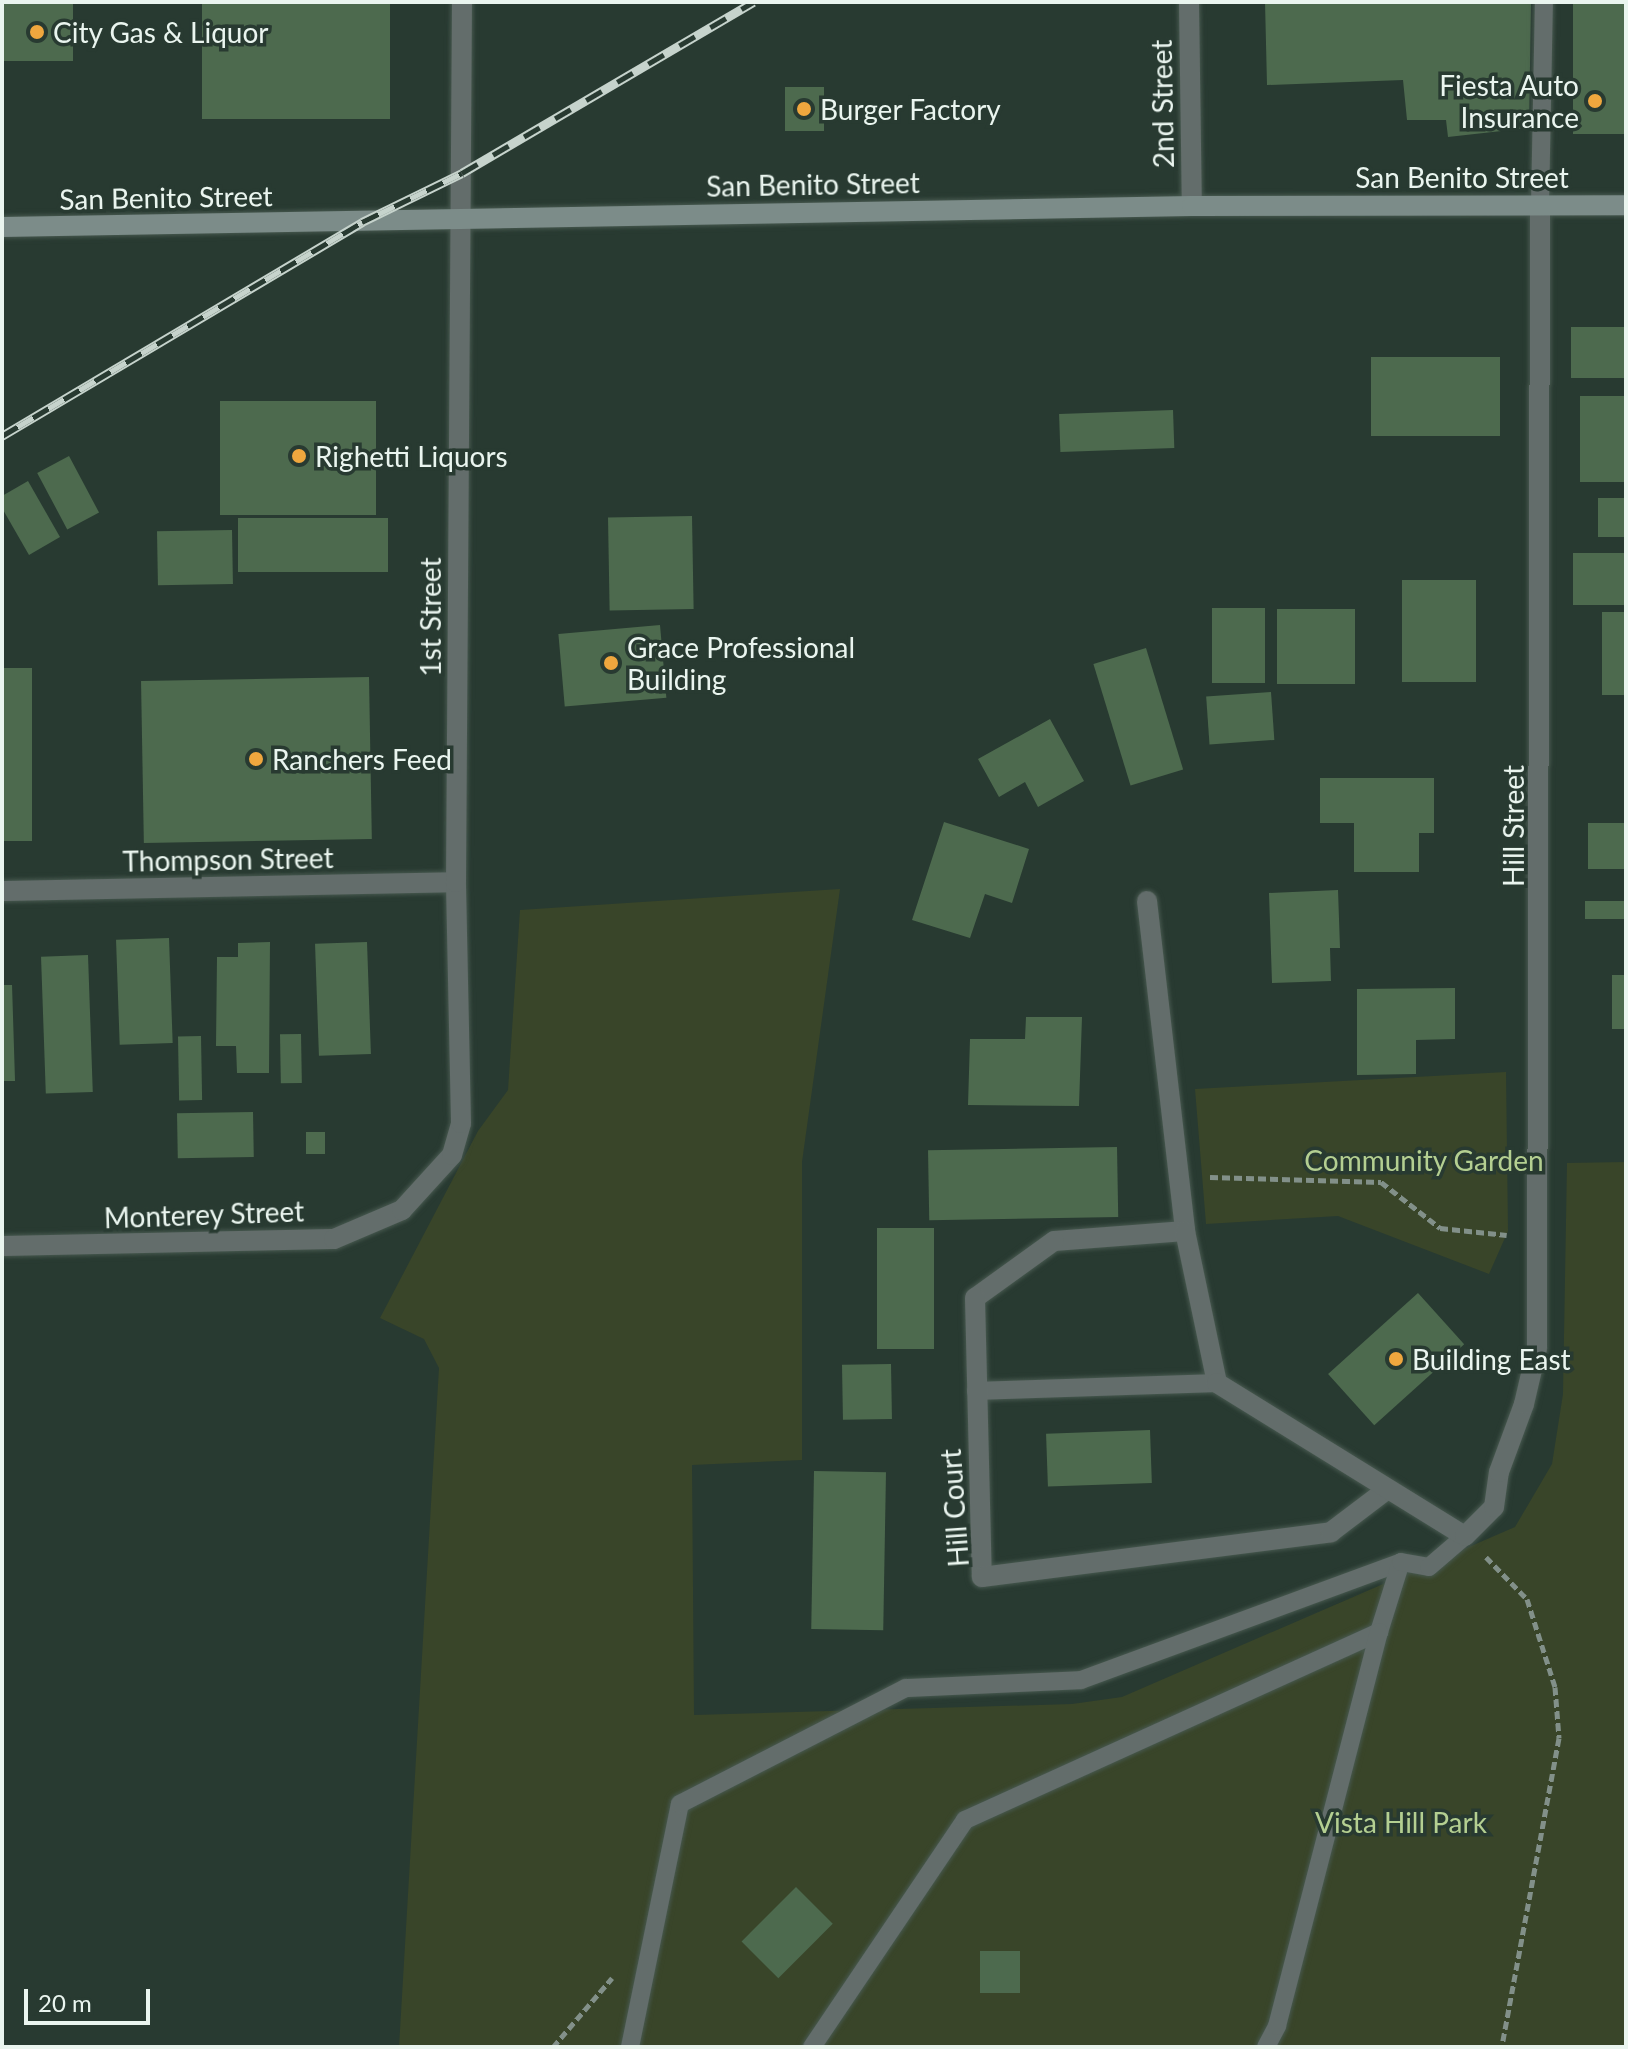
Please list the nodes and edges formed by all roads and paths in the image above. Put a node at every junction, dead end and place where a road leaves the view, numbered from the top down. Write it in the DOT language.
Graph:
graph roads {
  1 [pos="462,2"];
  2 [pos="1189,2"];
  3 [pos="1544,2"];
  4 [pos="1540,205"];
  5 [pos="1626,205"];
  6 [pos="1192,206"];
  7 [pos="461,219"];
  8 [pos="2,227"];
  9 [pos="456,882"];
  10 [pos="2,891"];
  11 [pos="1147,901"];
  12 [pos="1179,1177"];
  13 [pos="402,1210"];
  14 [pos="1185,1231"];
  15 [pos="1540,1239"];
  16 [pos="2,1246"];
  17 [pos="1217,1383"];
  18 [pos="976,1391"];
  19 [pos="1385,1491"];
  20 [pos="1465,1536"];
  21 [pos="1401,1562"];
  22 [pos="1379,1632"];
  23 [pos="616,1973"];
  24 [pos="553,2047"];
  25 [pos="630,2047"];
  26 [pos="812,2047"];
  27 [pos="1266,2047"];
  28 [pos="1502,2047"];
  1 -- 7 [label="street, 1st Street"];
  2 -- 6 [label="street, 2nd Street"];
  3 -- 4 [label="lane"];
  4 -- 5 [label="main road, San Benito Street"];
  4 -- 6 [label="main road, San Benito Street"];
  4 -- 15 [label="street, Hill Street"];
  6 -- 7 [label="main road, San Benito Street"];
  7 -- 8 [label="main road, San Benito Street"];
  7 -- 9 [label="street, 1st Street"];
  9 -- 10 [label="street, Thompson Street"];
  9 -- 13 [label="street, 1st Street"];
  11 -- 12 [label="street"];
  12 -- 14 [label="street"];
  12 -- 15 [label="path"];
  13 -- 16 [label="street, Monterey Street"];
  14 -- 17 [label="street"];
  14 -- 18 [label="street, Hill Court"];
  15 -- 20 [label="street, Hill Street"];
  17 -- 18 [label="lane"];
  17 -- 19 [label="street"];
  18 -- 19 [label="street, Hill Court"];
  19 -- 20 [label="street"];
  20 -- 21 [label="lane"];
  20 -- 28 [label="path"];
  21 -- 22 [label="lane"];
  21 -- 25 [label="lane"];
  22 -- 26 [label="lane"];
  22 -- 27 [label="lane"];
  23 -- 24 [label="path"];
}
